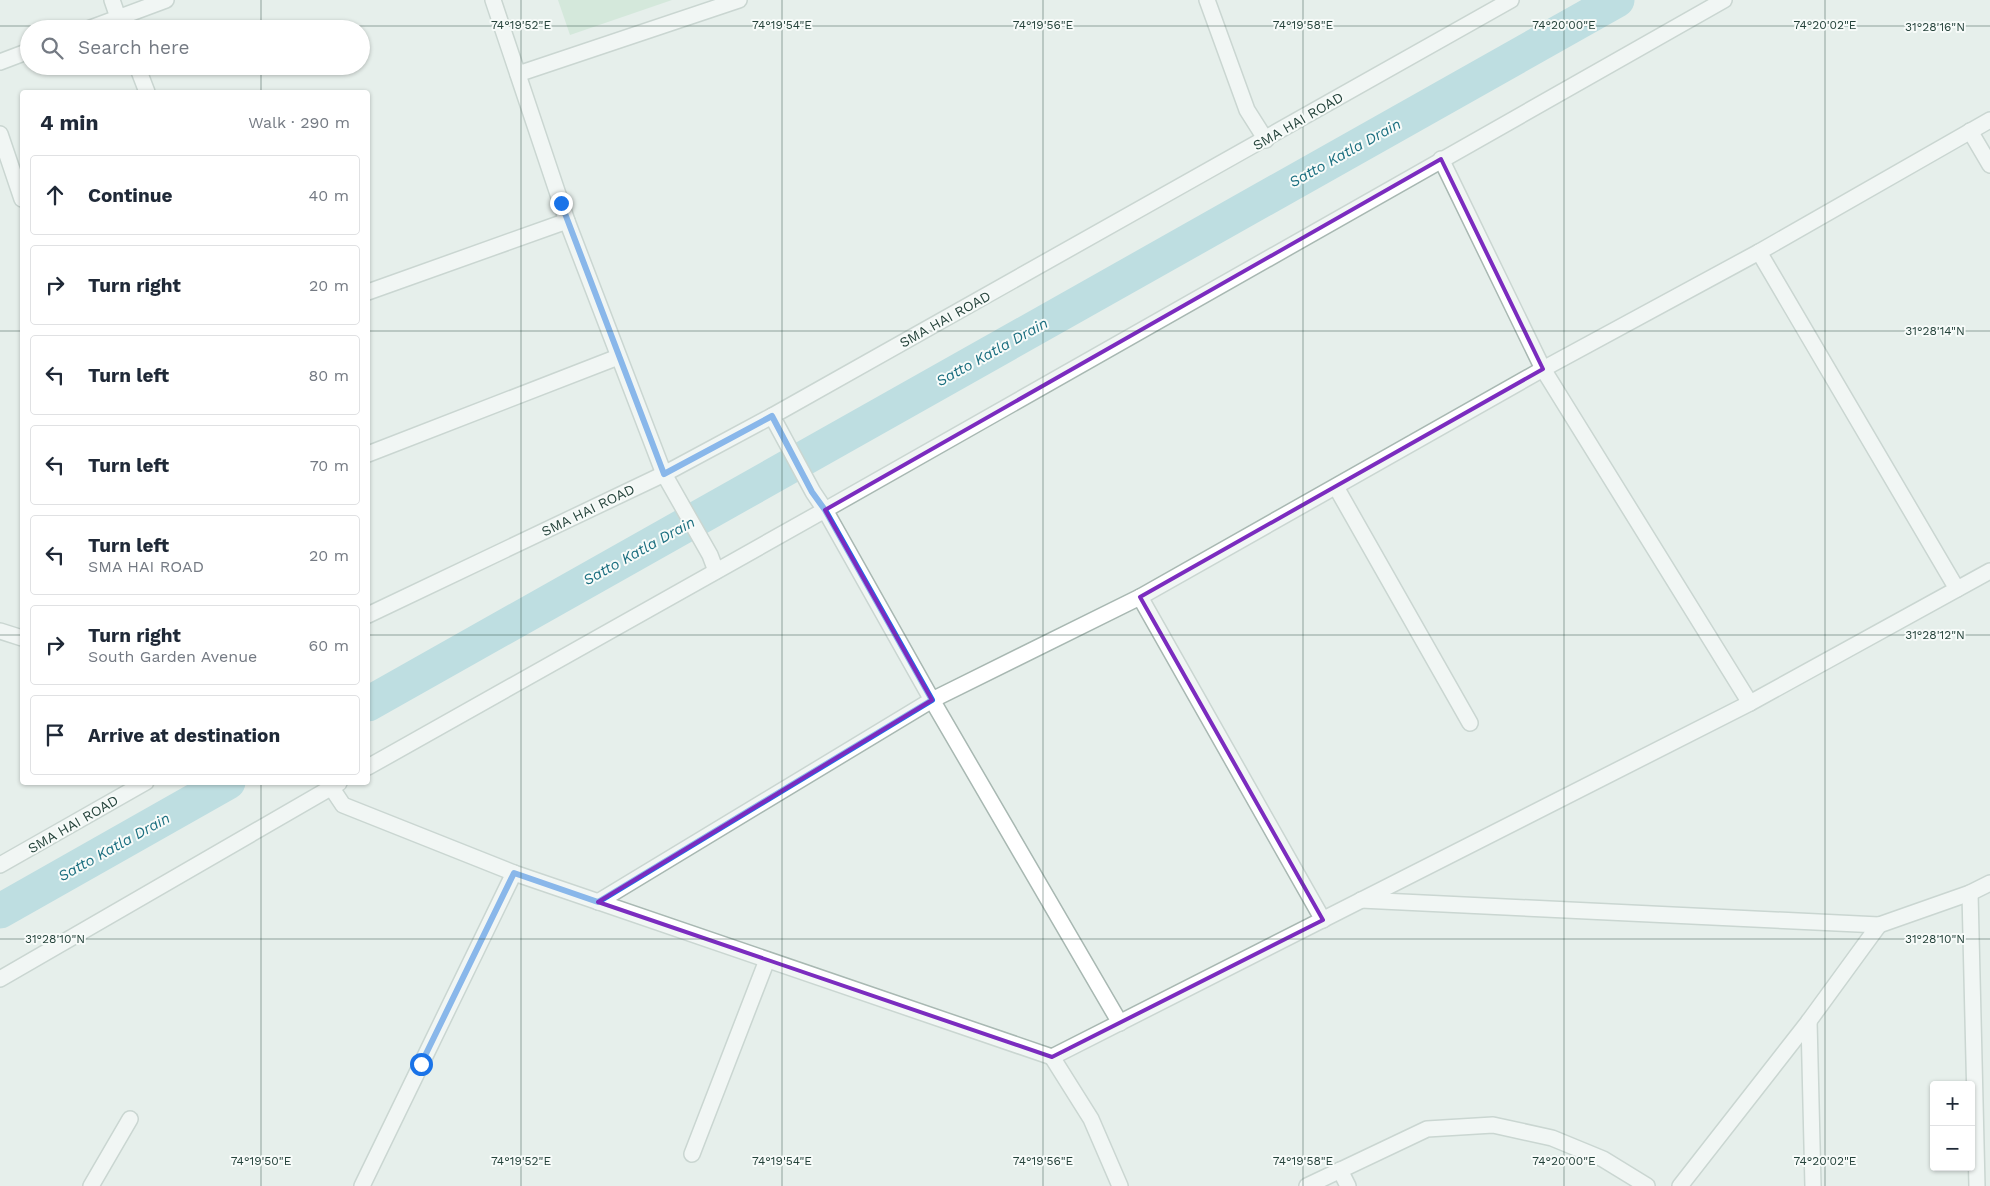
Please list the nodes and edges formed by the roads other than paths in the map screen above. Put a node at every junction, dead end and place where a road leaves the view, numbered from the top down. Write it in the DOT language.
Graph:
graph roads {
  1 [pos="112,0"];
  2 [pos="166,0"];
  3 [pos="493,0"];
  4 [pos="740,0"];
  5 [pos="1208,0"];
  6 [pos="1511,0"];
  7 [pos="1724,0"];
  8 [pos="119,20"];
  9 [pos="126,20"];
  10 [pos="20,54"];
  11 [pos="0,62"];
  12 [pos="518,74"];
  13 [pos="140,75"];
  14 [pos="146,90"];
  15 [pos="1990,120"];
  16 [pos="1970,131"];
  17 [pos="0,134"];
  18 [pos="1266,140"];
  19 [pos="1441,159"];
  20 [pos="1990,165"];
  21 [pos="20,193"];
  22 [pos="567,221"];
  23 [pos="1759,252"];
  24 [pos="370,291"];
  25 [pos="618,357"];
  26 [pos="1543,369"];
  27 [pos="772,416"];
  28 [pos="370,453"];
  29 [pos="664,474"];
  30 [pos="1336,487"];
  31 [pos="825,510"];
  32 [pos="716,571"];
  33 [pos="1990,571"];
  34 [pos="1957,589"];
  35 [pos="1140,598"];
  36 [pos="370,614"];
  37 [pos="0,631"];
  38 [pos="20,637"];
  39 [pos="932,700"];
  40 [pos="1750,702"];
  41 [pos="1470,723"];
  42 [pos="370,766"];
  43 [pos="141,785"];
  44 [pos="331,785"];
  45 [pos="333,785"];
  46 [pos="0,866"];
  47 [pos="514,873"];
  48 [pos="1990,883"];
  49 [pos="1970,892"];
  50 [pos="1359,900"];
  51 [pos="598,902"];
  52 [pos="1323,920"];
  53 [pos="1880,925"];
  54 [pos="768,960"];
  55 [pos="0,978"];
  56 [pos="1809,1021"];
  57 [pos="1120,1023"];
  58 [pos="1052,1057"];
  59 [pos="130,1119"];
  60 [pos="692,1154"];
  61 [pos="1340,1170"];
  62 [pos="91,1186"];
  63 [pos="362,1186"];
  64 [pos="1120,1186"];
  65 [pos="1307,1186"];
  66 [pos="1348,1186"];
  67 [pos="1647,1186"];
  68 [pos="1680,1186"];
  69 [pos="1813,1186"];
  70 [pos="1977,1186"];
  1 -- 8 [label="street"];
  2 -- 9 [label="street"];
  3 -- 12 [label="street"];
  4 -- 12 [label="street"];
  5 -- 18 [label="street"];
  6 -- 18 [label="street, SMA HAI ROAD"];
  7 -- 19 [label="street"];
  10 -- 11 [label="street"];
  12 -- 22 [label="street"];
  13 -- 14 [label="street"];
  15 -- 16 [label="street"];
  16 -- 20 [label="street"];
  16 -- 23 [label="street"];
  17 -- 21 [label="street"];
  18 -- 27 [label="street, SMA HAI ROAD"];
  19 -- 26 [label="street"];
  19 -- 31 [label="street"];
  22 -- 24 [label="street"];
  22 -- 25 [label="street"];
  23 -- 26 [label="street"];
  23 -- 34 [label="street"];
  25 -- 28 [label="street"];
  25 -- 29 [label="street"];
  26 -- 30 [label="street"];
  26 -- 40 [label="street"];
  27 -- 29 [label="street, SMA HAI ROAD"];
  27 -- 31 [label="street"];
  29 -- 32 [label="street"];
  29 -- 36 [label="street, SMA HAI ROAD"];
  30 -- 35 [label="street"];
  30 -- 41 [label="street"];
  31 -- 32 [label="street"];
  31 -- 39 [label="street"];
  32 -- 42 [label="street"];
  33 -- 34 [label="street"];
  34 -- 40 [label="street"];
  35 -- 39 [label="street"];
  35 -- 52 [label="street"];
  37 -- 38 [label="street"];
  39 -- 51 [label="street"];
  39 -- 57 [label="street"];
  40 -- 50 [label="street"];
  43 -- 46 [label="street, SMA HAI ROAD"];
  44 -- 55 [label="street"];
  45 -- 47 [label="street"];
  47 -- 51 [label="street"];
  47 -- 63 [label="street"];
  48 -- 49 [label="street"];
  49 -- 53 [label="street"];
  49 -- 70 [label="street"];
  50 -- 52 [label="street"];
  50 -- 53 [label="street"];
  51 -- 54 [label="street"];
  52 -- 57 [label="street"];
  53 -- 56 [label="street"];
  54 -- 58 [label="street"];
  54 -- 60 [label="street"];
  56 -- 68 [label="street"];
  56 -- 69 [label="street"];
  57 -- 58 [label="street"];
  58 -- 64 [label="street"];
  59 -- 62 [label="street"];
  61 -- 65 [label="street"];
  61 -- 66 [label="street"];
  61 -- 67 [label="street"];
}
